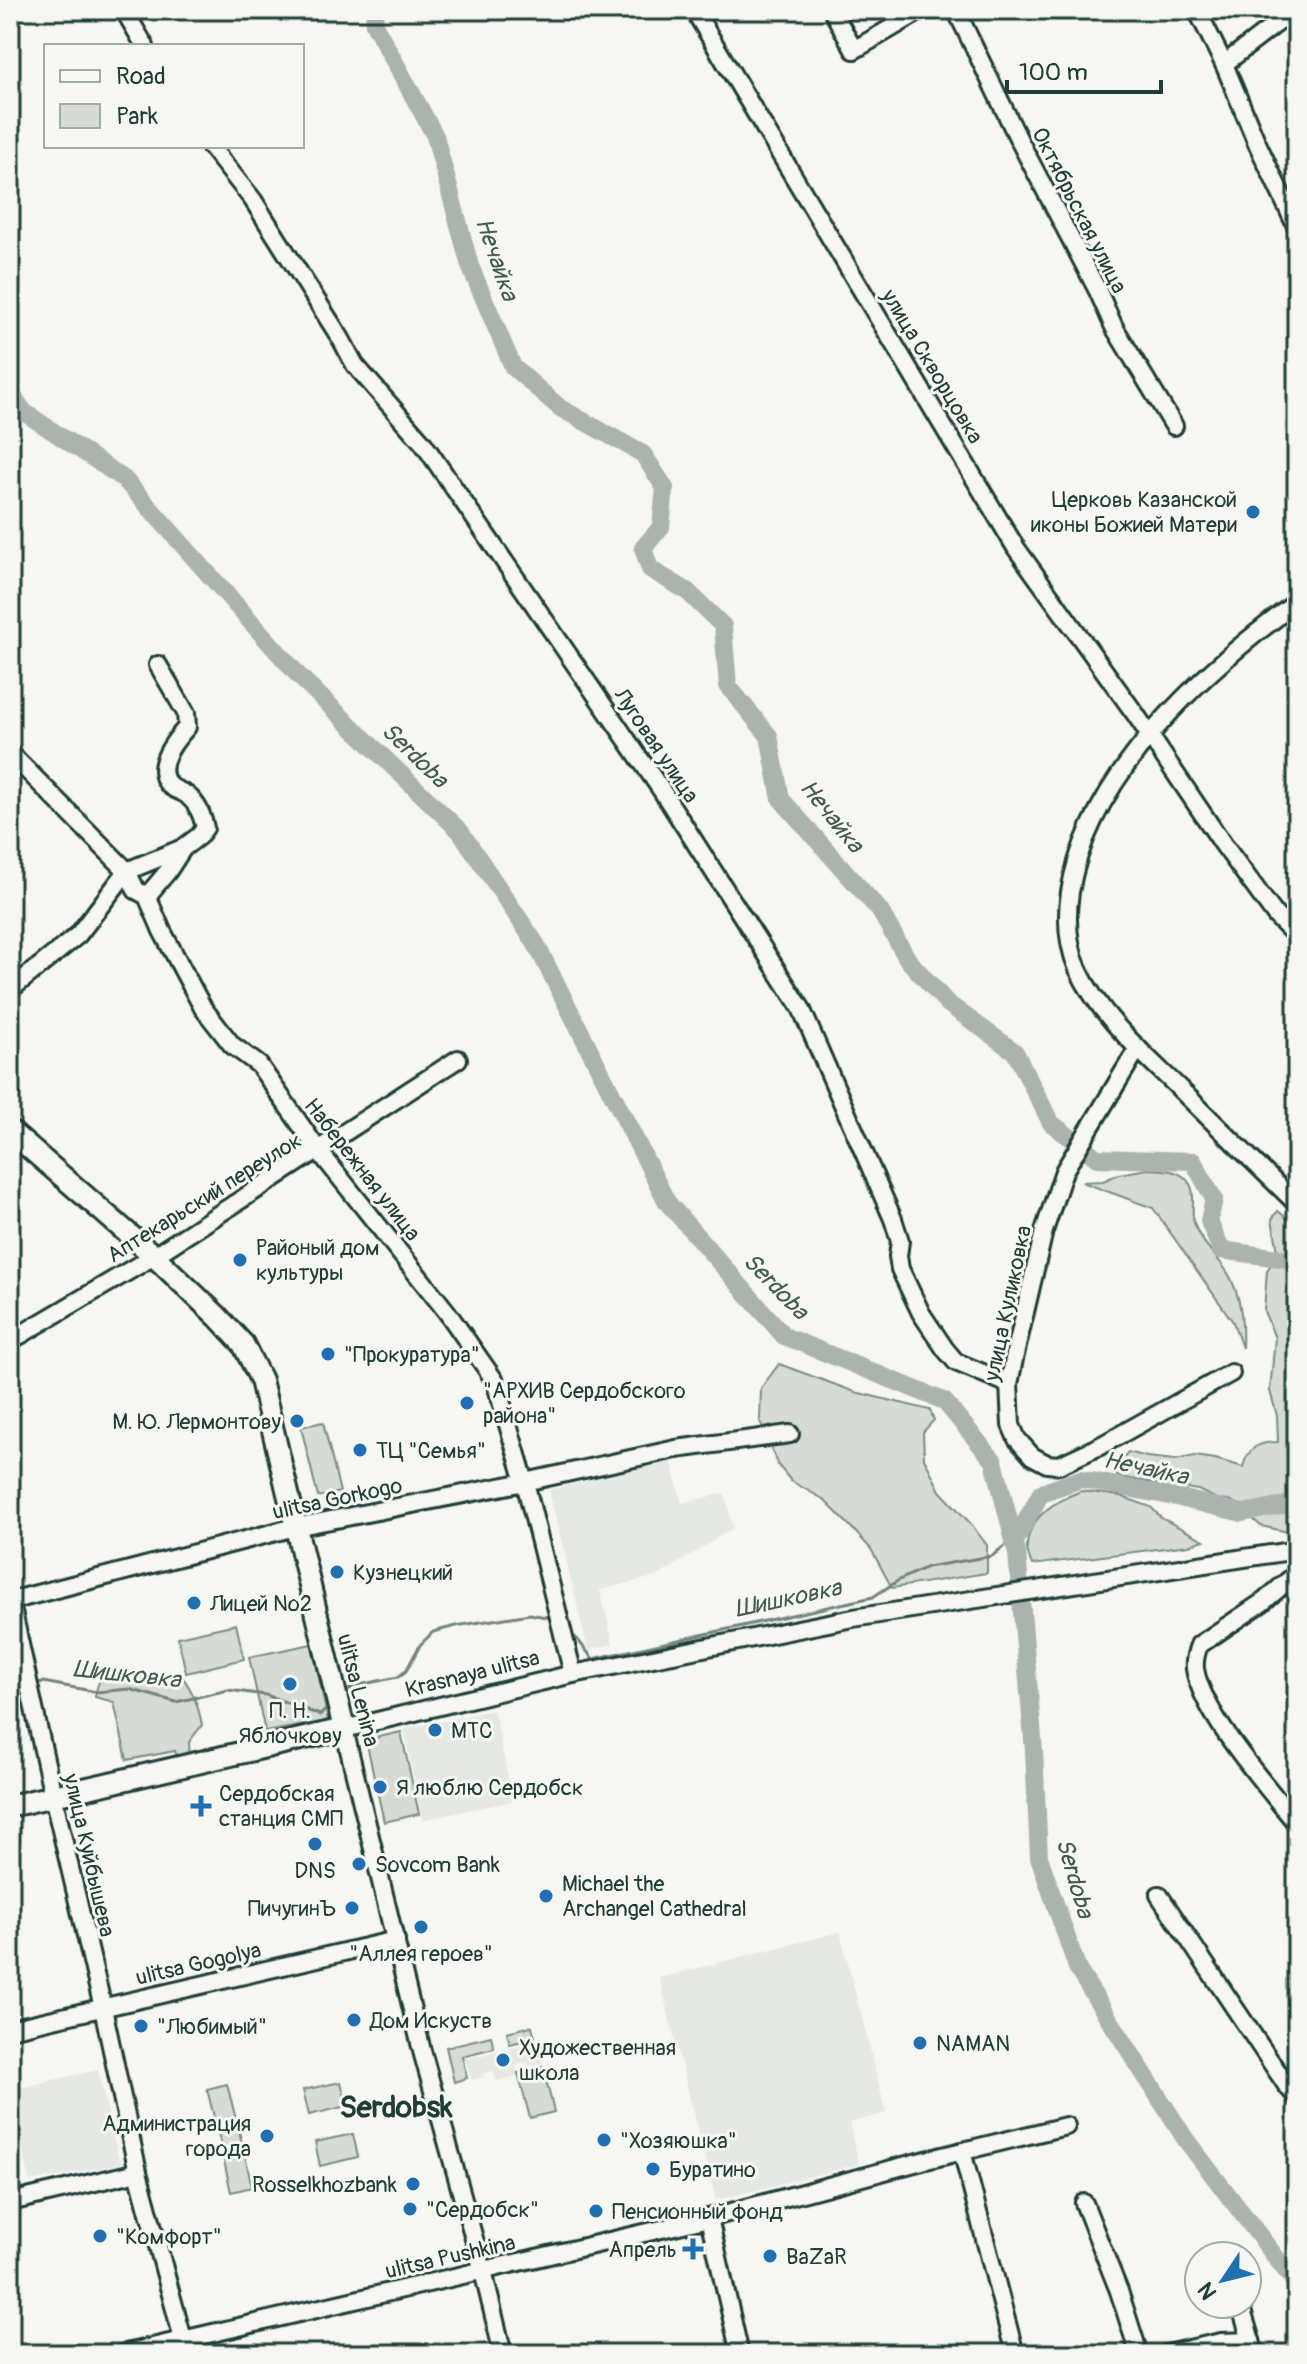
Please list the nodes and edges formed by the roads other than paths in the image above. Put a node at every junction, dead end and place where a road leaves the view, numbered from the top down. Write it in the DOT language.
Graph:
graph roads {
  1 [pos="124,10"];
  2 [pos="694,10"];
  3 [pos="832,10"];
  4 [pos="922,10"];
  5 [pos="956,10"];
  6 [pos="1197,10"];
  7 [pos="1294,10"];
  8 [pos="144,44"];
  9 [pos="1224,64"];
  10 [pos="212,148"];
  11 [pos="1292,205"];
  12 [pos="1297,228"];
  13 [pos="1174,426"];
  14 [pos="1297,602"];
  15 [pos="158,665"];
  16 [pos="1149,736"];
  17 [pos="10,753"];
  18 [pos="183,848"];
  19 [pos="127,871"];
  20 [pos="147,896"];
  21 [pos="1297,937"];
  22 [pos="10,990"];
  23 [pos="1138,1048"];
  24 [pos="458,1059"];
  25 [pos="10,1131"];
  26 [pos="318,1150"];
  27 [pos="1297,1204"];
  28 [pos="154,1256"];
  29 [pos="10,1341"];
  30 [pos="1231,1373"];
  31 [pos="1009,1384"];
  32 [pos="790,1434"];
  33 [pos="525,1482"];
  34 [pos="295,1527"];
  35 [pos="1297,1550"];
  36 [pos="1297,1573"];
  37 [pos="10,1600"];
  38 [pos="573,1674"];
  39 [pos="344,1729"];
  40 [pos="53,1796"];
  41 [pos="10,1806"];
  42 [pos="1297,1824"];
  43 [pos="1159,1895"];
  44 [pos="396,1940"];
  45 [pos="103,2008"];
  46 [pos="10,2029"];
  47 [pos="1297,2097"];
  48 [pos="1066,2126"];
  49 [pos="962,2151"];
  50 [pos="138,2172"];
  51 [pos="10,2202"];
  52 [pos="1084,2203"];
  53 [pos="709,2218"];
  54 [pos="483,2271"];
  55 [pos="1245,2320"];
  56 [pos="185,2346"];
  57 [pos="1253,2347"];
  58 [pos="122,2354"];
  59 [pos="503,2354"];
  60 [pos="740,2354"];
  61 [pos="1015,2354"];
  62 [pos="1139,2354"];
  63 [pos="1166,2354"];
  1 -- 8 [label="street"];
  2 -- 16 [label="street, улица Скворцовка"];
  3 -- 4 [label="street"];
  5 -- 13 [label="street, Октябрьская улица"];
  6 -- 9 [label="street"];
  7 -- 9 [label="street"];
  9 -- 11 [label="street"];
  10 -- 31 [label="street, Луговая улица"];
  11 -- 12 [label="street"];
  14 -- 16 [label="street"];
  15 -- 18 [label="street"];
  16 -- 21 [label="street, улица Скворцовка"];
  16 -- 23 [label="street"];
  17 -- 19 [label="street, Набережная улица"];
  18 -- 19 [label="street"];
  18 -- 20 [label="street"];
  19 -- 20 [label="street, Набережная улица"];
  19 -- 22 [label="street"];
  20 -- 26 [label="street, Набережная улица"];
  23 -- 27 [label="street"];
  23 -- 31 [label="street, улица Куликовка"];
  24 -- 26 [label="street, Аптекарьский переулок"];
  25 -- 28 [label="main road, ulitsa Lenina"];
  26 -- 28 [label="street, Аптекарьский переулок"];
  26 -- 33 [label="street, Набережная улица"];
  28 -- 29 [label="street, Аптекарьский переулок"];
  28 -- 34 [label="main road, ulitsa Lenina"];
  30 -- 31 [label="street, улица Куликовка"];
  32 -- 33 [label="street, ulitsa Gorkogo"];
  33 -- 34 [label="street, ulitsa Gorkogo"];
  33 -- 38 [label="street, Набережная улица"];
  34 -- 37 [label="street, ulitsa Gorkogo"];
  34 -- 39 [label="main road, ulitsa Lenina"];
  35 -- 38 [label="street, Krasnaya ulitsa"];
  36 -- 42 [label="street"];
  37 -- 40 [label="street, улица Куйбышева"];
  38 -- 39 [label="street, Krasnaya ulitsa"];
  39 -- 40 [label="main road, Krasnaya ulitsa"];
  39 -- 44 [label="street, ulitsa Lenina"];
  40 -- 41 [label="main road, Krasnaya ulitsa"];
  40 -- 45 [label="street, улица Куйбышева"];
  43 -- 47 [label="street"];
  44 -- 45 [label="street, ulitsa Gogolya"];
  44 -- 54 [label="street, ulitsa Lenina"];
  45 -- 46 [label="street, ulitsa Gogolya"];
  45 -- 50 [label="street, улица Куйбышева"];
  48 -- 49 [label="street, ulitsa Pushkina"];
  49 -- 53 [label="street, ulitsa Pushkina"];
  49 -- 61 [label="street"];
  50 -- 51 [label="street"];
  50 -- 56 [label="street, улица Куйбышева"];
  52 -- 62 [label="street"];
  53 -- 54 [label="street, ulitsa Pushkina"];
  53 -- 60 [label="street"];
  54 -- 56 [label="street, ulitsa Pushkina"];
  54 -- 59 [label="street, ulitsa Lenina"];
  55 -- 57 [label="street"];
  56 -- 58 [label="street, ulitsa Pushkina"];
  57 -- 63 [label="street"];
}
